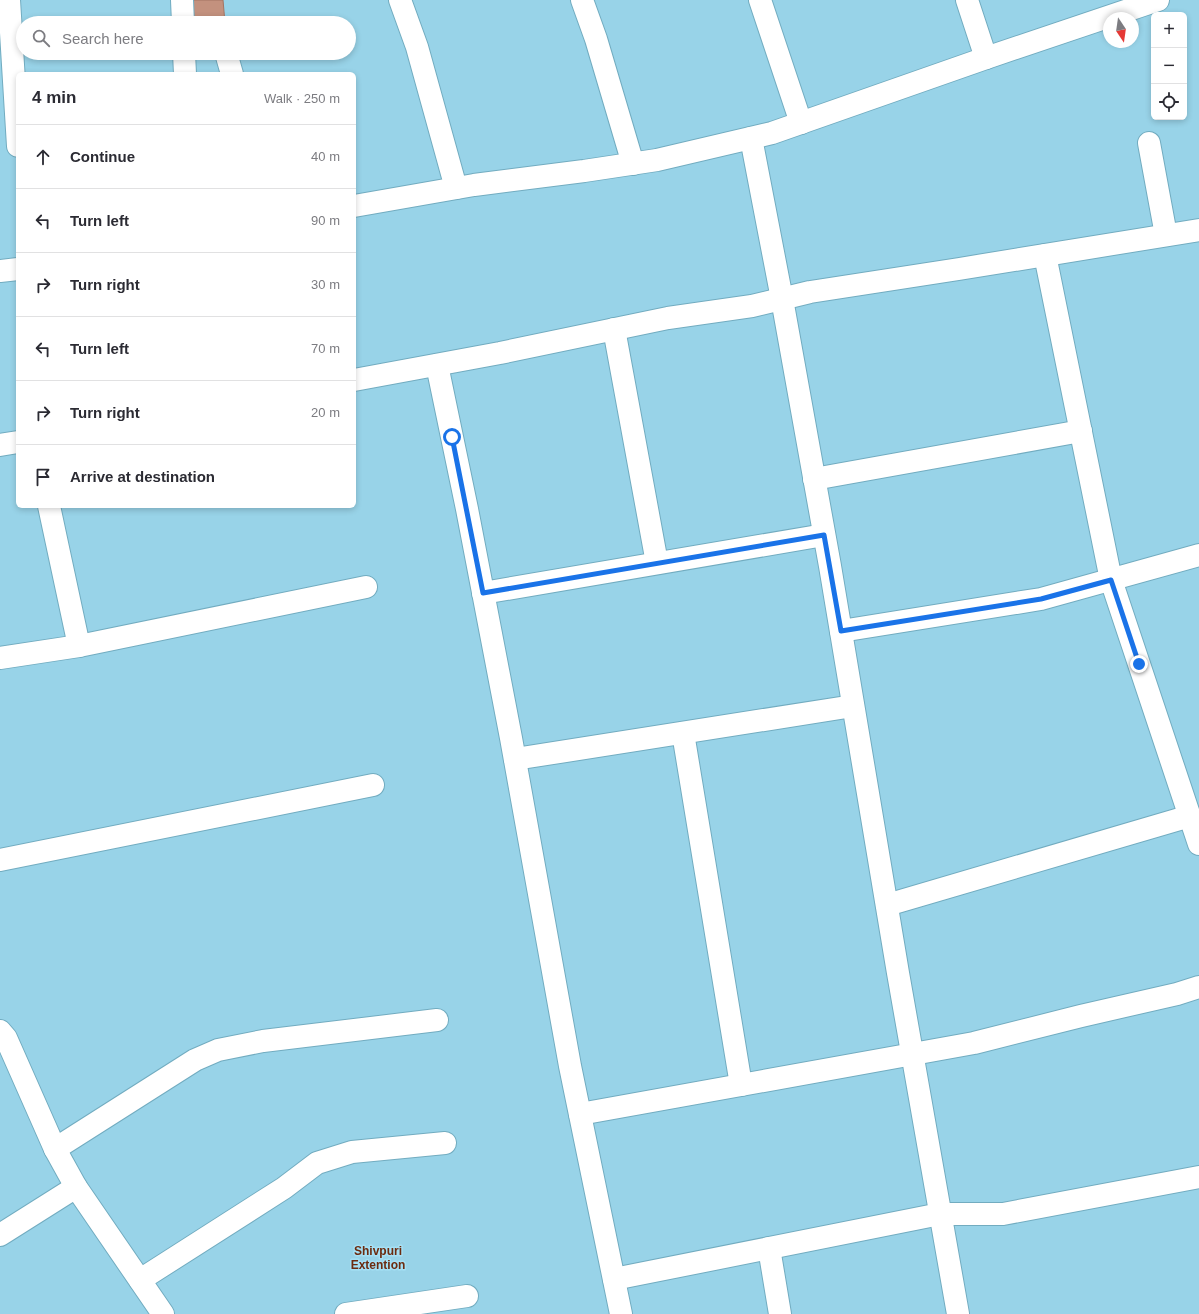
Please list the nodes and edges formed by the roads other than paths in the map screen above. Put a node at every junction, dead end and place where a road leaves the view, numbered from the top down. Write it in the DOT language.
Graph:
graph roads {
  1 [pos="9,0"];
  2 [pos="182,0"];
  3 [pos="400,0"];
  4 [pos="582,0"];
  5 [pos="760,0"];
  6 [pos="967,0"];
  7 [pos="1158,0"];
  8 [pos="183,16"];
  9 [pos="986,58"];
  10 [pos="184,60"];
  11 [pos="228,60"];
  12 [pos="185,72"];
  13 [pos="231,72"];
  14 [pos="16,94"];
  15 [pos="801,123"];
  16 [pos="751,138"];
  17 [pos="1149,143"];
  18 [pos="633,164"];
  19 [pos="456,188"];
  20 [pos="356,206"];
  21 [pos="1199,230"];
  22 [pos="1166,235"];
  23 [pos="1046,255"];
  24 [pos="16,269"];
  25 [pos="0,270"];
  26 [pos="782,299"];
  27 [pos="614,329"];
  28 [pos="436,365"];
  29 [pos="356,380"];
  30 [pos="1081,431"];
  31 [pos="16,442"];
  32 [pos="0,445"];
  33 [pos="814,479"];
  34 [pos="49,508"];
  35 [pos="824,535"];
  36 [pos="1199,555"];
  37 [pos="657,563"];
  38 [pos="1111,580"];
  39 [pos="366,587"];
  40 [pos="483,593"];
  41 [pos="841,631"];
  42 [pos="79,646"];
  43 [pos="0,658"];
  44 [pos="853,706"];
  45 [pos="683,733"];
  46 [pos="514,759"];
  47 [pos="373,785"];
  48 [pos="1190,816"];
  49 [pos="1199,844"];
  50 [pos="0,860"];
  51 [pos="887,905"];
  52 [pos="1199,987"];
  53 [pos="437,1020"];
  54 [pos="0,1031"];
  55 [pos="912,1054"];
  56 [pos="741,1085"];
  57 [pos="580,1114"];
  58 [pos="445,1143"];
  59 [pos="55,1149"];
  60 [pos="1199,1177"];
  61 [pos="76,1187"];
  62 [pos="940,1214"];
  63 [pos="0,1235"];
  64 [pos="768,1248"];
  65 [pos="614,1279"];
  66 [pos="140,1280"];
  67 [pos="467,1296"];
  68 [pos="163,1314"];
  69 [pos="346,1314"];
  70 [pos="621,1314"];
  71 [pos="780,1314"];
  72 [pos="958,1314"];
  1 -- 14 [label="street"];
  2 -- 8 [label="street"];
  3 -- 19 [label="street"];
  4 -- 18 [label="street"];
  5 -- 15 [label="street"];
  6 -- 9 [label="street"];
  7 -- 9 [label="street"];
  9 -- 15 [label="street"];
  10 -- 12 [label="street"];
  11 -- 13 [label="street"];
  15 -- 16 [label="street"];
  16 -- 18 [label="street"];
  16 -- 26 [label="street"];
  17 -- 22 [label="street"];
  18 -- 19 [label="street"];
  19 -- 20 [label="street"];
  21 -- 22 [label="street"];
  22 -- 23 [label="street"];
  23 -- 26 [label="street"];
  23 -- 30 [label="street"];
  24 -- 25 [label="street"];
  26 -- 27 [label="street"];
  26 -- 33 [label="street"];
  27 -- 28 [label="street"];
  27 -- 37 [label="street"];
  28 -- 29 [label="street"];
  28 -- 40 [label="street"];
  30 -- 33 [label="street"];
  30 -- 38 [label="street"];
  31 -- 32 [label="street"];
  33 -- 35 [label="street"];
  34 -- 42 [label="street"];
  35 -- 37 [label="street"];
  35 -- 41 [label="street"];
  36 -- 38 [label="street"];
  37 -- 40 [label="street"];
  38 -- 41 [label="street"];
  38 -- 48 [label="street"];
  39 -- 42 [label="street"];
  40 -- 46 [label="street"];
  41 -- 44 [label="street"];
  42 -- 43 [label="street"];
  44 -- 45 [label="street"];
  44 -- 51 [label="street"];
  45 -- 46 [label="street"];
  45 -- 56 [label="street"];
  46 -- 57 [label="street"];
  47 -- 50 [label="street"];
  48 -- 49 [label="street"];
  48 -- 51 [label="street"];
  51 -- 55 [label="street"];
  52 -- 55 [label="street"];
  53 -- 59 [label="street"];
  54 -- 59 [label="street"];
  55 -- 56 [label="street"];
  55 -- 62 [label="street"];
  56 -- 57 [label="street"];
  57 -- 65 [label="street"];
  58 -- 66 [label="street"];
  59 -- 61 [label="street"];
  60 -- 62 [label="street"];
  61 -- 63 [label="street"];
  61 -- 66 [label="street"];
  62 -- 64 [label="street"];
  62 -- 72 [label="street"];
  64 -- 65 [label="street"];
  64 -- 71 [label="street"];
  65 -- 70 [label="street"];
  66 -- 68 [label="street"];
  67 -- 69 [label="street"];
}
